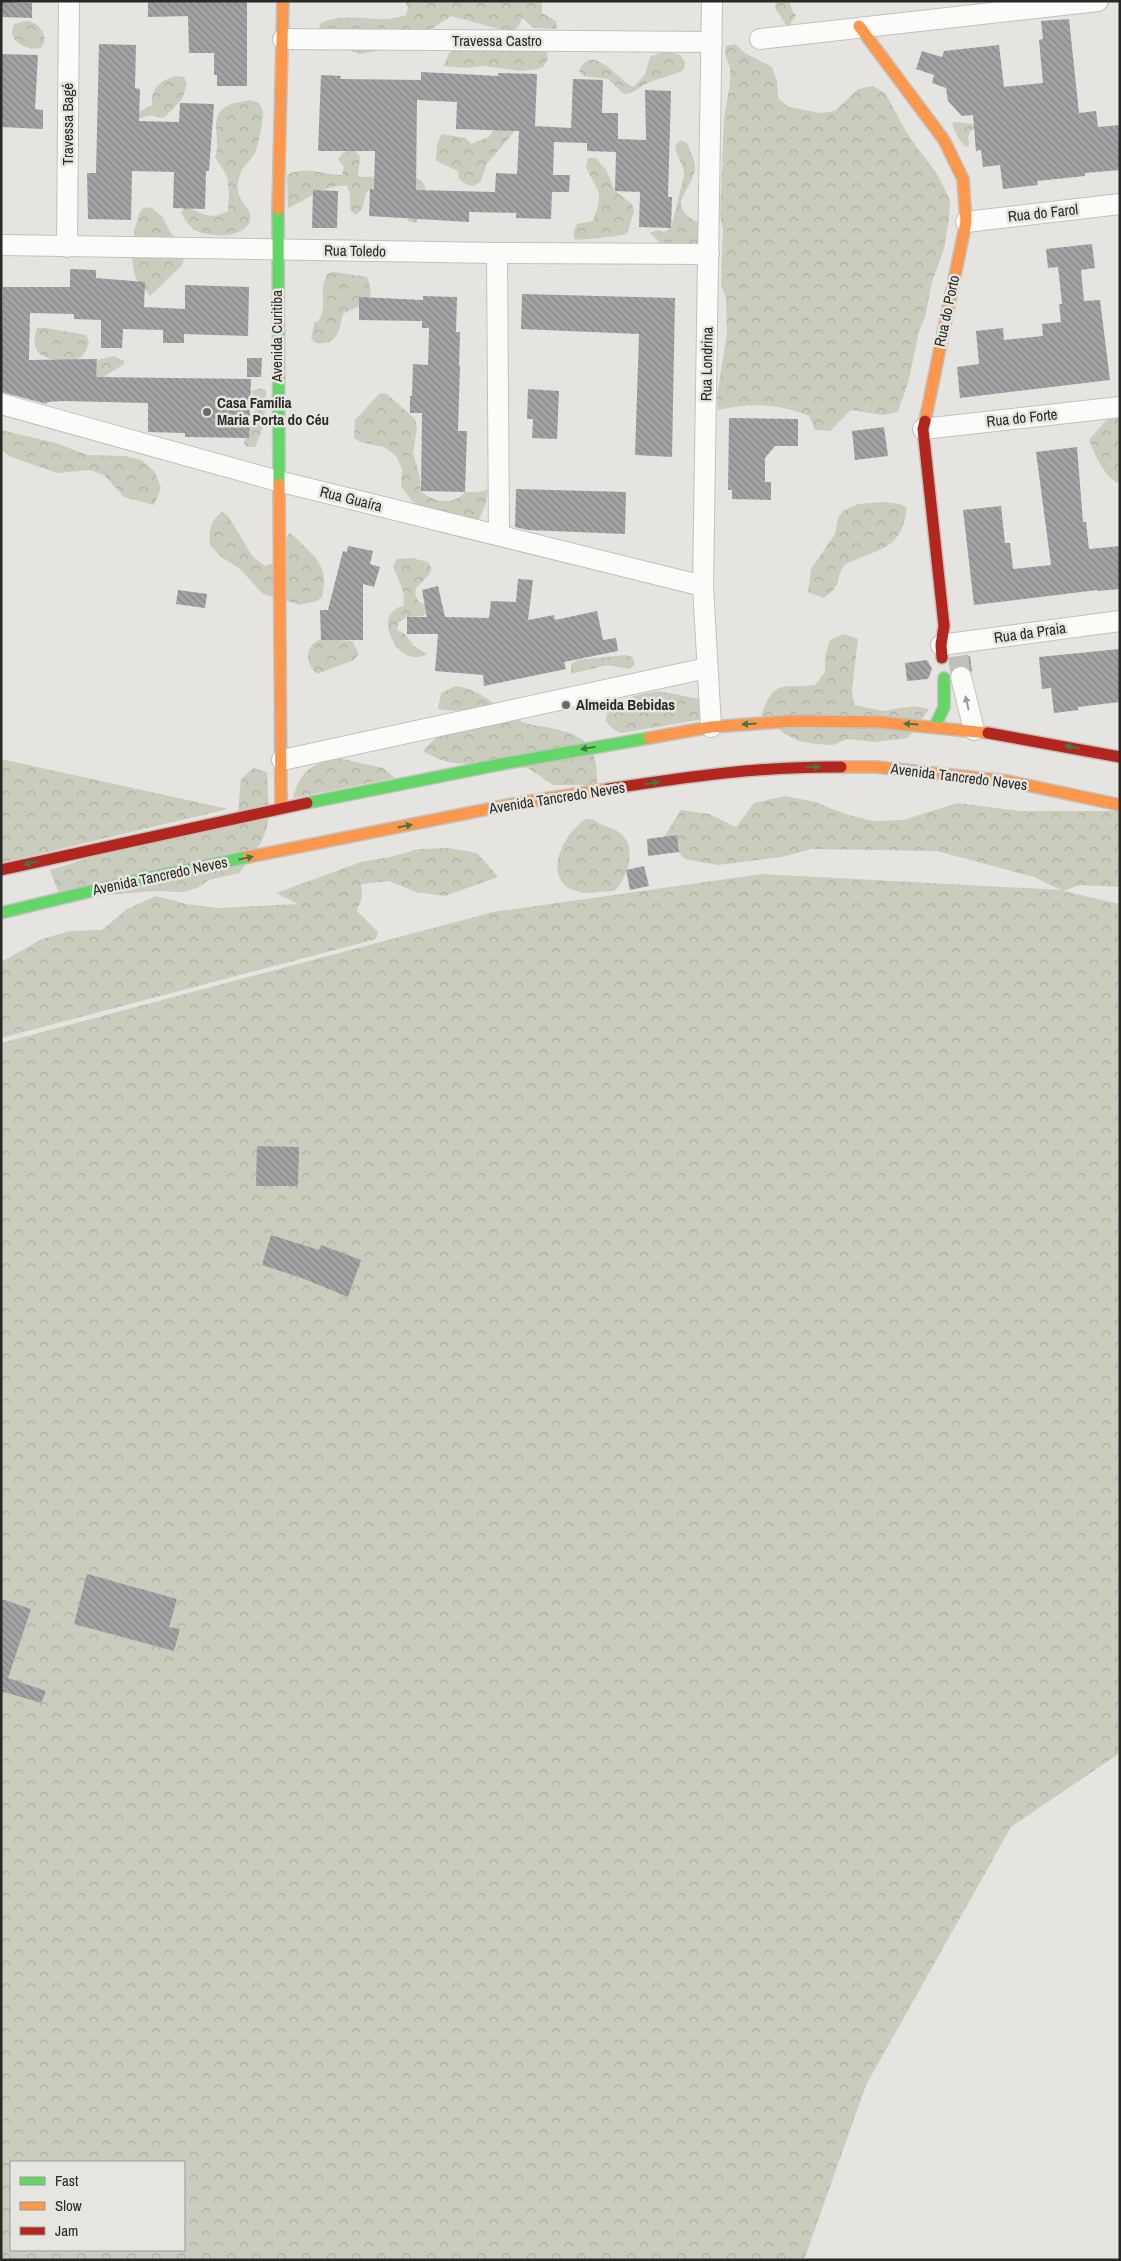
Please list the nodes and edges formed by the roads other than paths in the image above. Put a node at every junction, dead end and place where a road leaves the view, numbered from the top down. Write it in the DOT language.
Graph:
graph roads {
  1 [pos="69,1"];
  2 [pos="283,1"];
  3 [pos="712,1"];
  4 [pos="1098,1"];
  5 [pos="859,26"];
  6 [pos="282,39"];
  7 [pos="760,39"];
  8 [pos="712,42"];
  9 [pos="1120,204"];
  10 [pos="966,222"];
  11 [pos="1,245"];
  12 [pos="67,247"];
  13 [pos="277,250"];
  14 [pos="497,253"];
  15 [pos="709,254"];
  16 [pos="1,404"];
  17 [pos="1120,407"];
  18 [pos="923,429"];
  19 [pos="278,481"];
  20 [pos="499,535"];
  21 [pos="703,586"];
  22 [pos="1120,621"];
  23 [pos="948,646"];
  24 [pos="708,668"];
  25 [pos="952,677"];
  26 [pos="935,726"];
  27 [pos="711,727"];
  28 [pos="974,730"];
  29 [pos="1120,756"];
  30 [pos="282,760"];
  31 [pos="1120,805"];
  32 [pos="282,808"];
  33 [pos="1,870"];
  34 [pos="1,913"];
  1 -- 12 [label="street, Travessa Bagé"];
  2 -- 6 [label="main road, Avenida Curitiba"];
  3 -- 8 [label="street, Rua Londrina"];
  4 -- 5 [label="street"];
  5 -- 7 [label="street"];
  5 -- 10 [label="main road, Rua do Porto"];
  6 -- 8 [label="street, Travessa Castro"];
  6 -- 13 [label="main road, Avenida Curitiba"];
  8 -- 15 [label="street, Rua Londrina"];
  9 -- 10 [label="street, Rua do Farol"];
  10 -- 18 [label="main road, Rua do Porto"];
  11 -- 12 [label="street, Rua Toledo"];
  12 -- 13 [label="street, Rua Toledo"];
  13 -- 14 [label="street, Rua Toledo"];
  13 -- 19 [label="main road, Avenida Curitiba"];
  14 -- 15 [label="street, Rua Toledo"];
  14 -- 20 [label="street"];
  15 -- 21 [label="street, Rua Londrina"];
  16 -- 19 [label="street, Rua Guaíra"];
  17 -- 18 [label="street, Rua do Forte"];
  18 -- 23 [label="main road, Rua do Porto"];
  19 -- 20 [label="street, Rua Guaíra"];
  19 -- 30 [label="main road, Avenida Curitiba"];
  20 -- 21 [label="street, Rua Guaíra"];
  21 -- 24 [label="street, Rua Londrina"];
  22 -- 23 [label="street, Rua da Praia"];
  24 -- 27 [label="street, Rua Londrina"];
  24 -- 30 [label="street"];
  25 -- 26 [label="main road"];
  28 -- 25 [label="street, one-way"];
  26 -- 27 [label="main road, one-way"];
  26 -- 28 [label="main road"];
  27 -- 32 [label="main road, one-way"];
  29 -- 28 [label="main road, one-way"];
  30 -- 32 [label="main road, Avenida Curitiba"];
  34 -- 31 [label="main road, Avenida Tancredo Neves, one-way"];
  32 -- 33 [label="main road, one-way"];
}
